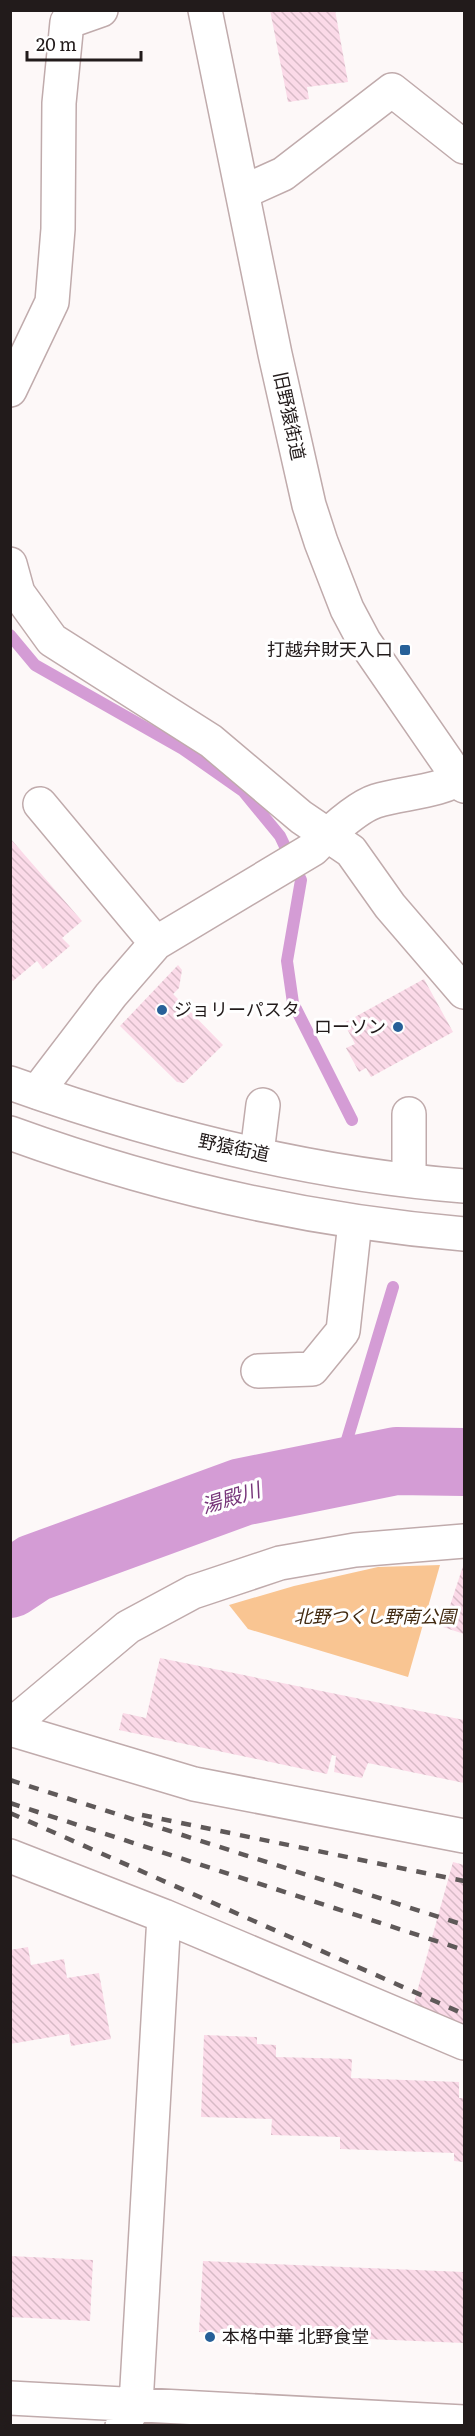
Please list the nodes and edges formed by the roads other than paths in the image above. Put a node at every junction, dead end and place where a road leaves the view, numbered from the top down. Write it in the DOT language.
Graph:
graph roads {
  1 [pos="101,10"];
  2 [pos="205,10"];
  3 [pos="465,147"];
  4 [pos="243,192"];
  5 [pos="10,390"];
  6 [pos="10,564"];
  7 [pos="463,780"];
  8 [pos="40,804"];
  9 [pos="320,842"];
  10 [pos="156,943"];
  11 [pos="465,992"];
  12 [pos="24,1087"];
  13 [pos="264,1105"];
  14 [pos="409,1114"];
  15 [pos="11,1135"];
  16 [pos="257,1153"];
  17 [pos="409,1180"];
  18 [pos="465,1186"];
  19 [pos="355,1222"];
  20 [pos="465,1234"];
  21 [pos="258,1371"];
  22 [pos="465,1541"];
  23 [pos="10,1727"];
  24 [pos="465,1836"];
  25 [pos="10,1857"];
  26 [pos="164,1916"];
  27 [pos="465,2043"];
  28 [pos="10,2398"];
  29 [pos="139,2418"];
  30 [pos="465,2422"];
  1 -- 5 [label="street"];
  2 -- 4 [label="street, 旧野猿街道"];
  3 -- 4 [label="street"];
  4 -- 7 [label="street, 旧野猿街道"];
  6 -- 9 [label="street"];
  7 -- 9 [label="street"];
  8 -- 10 [label="street"];
  9 -- 10 [label="street"];
  9 -- 11 [label="street"];
  10 -- 12 [label="street"];
  12 -- 15 [label="street"];
  12 -- 16 [label="street, 野猿街道"];
  13 -- 16 [label="street"];
  14 -- 17 [label="street"];
  15 -- 19 [label="street"];
  16 -- 17 [label="street, 野猿街道"];
  17 -- 18 [label="street, 野猿街道"];
  19 -- 20 [label="street"];
  19 -- 21 [label="street"];
  22 -- 23 [label="street"];
  23 -- 24 [label="street"];
  25 -- 26 [label="street"];
  26 -- 27 [label="street"];
  26 -- 29 [label="street"];
  28 -- 29 [label="street"];
  29 -- 30 [label="street"];
}
